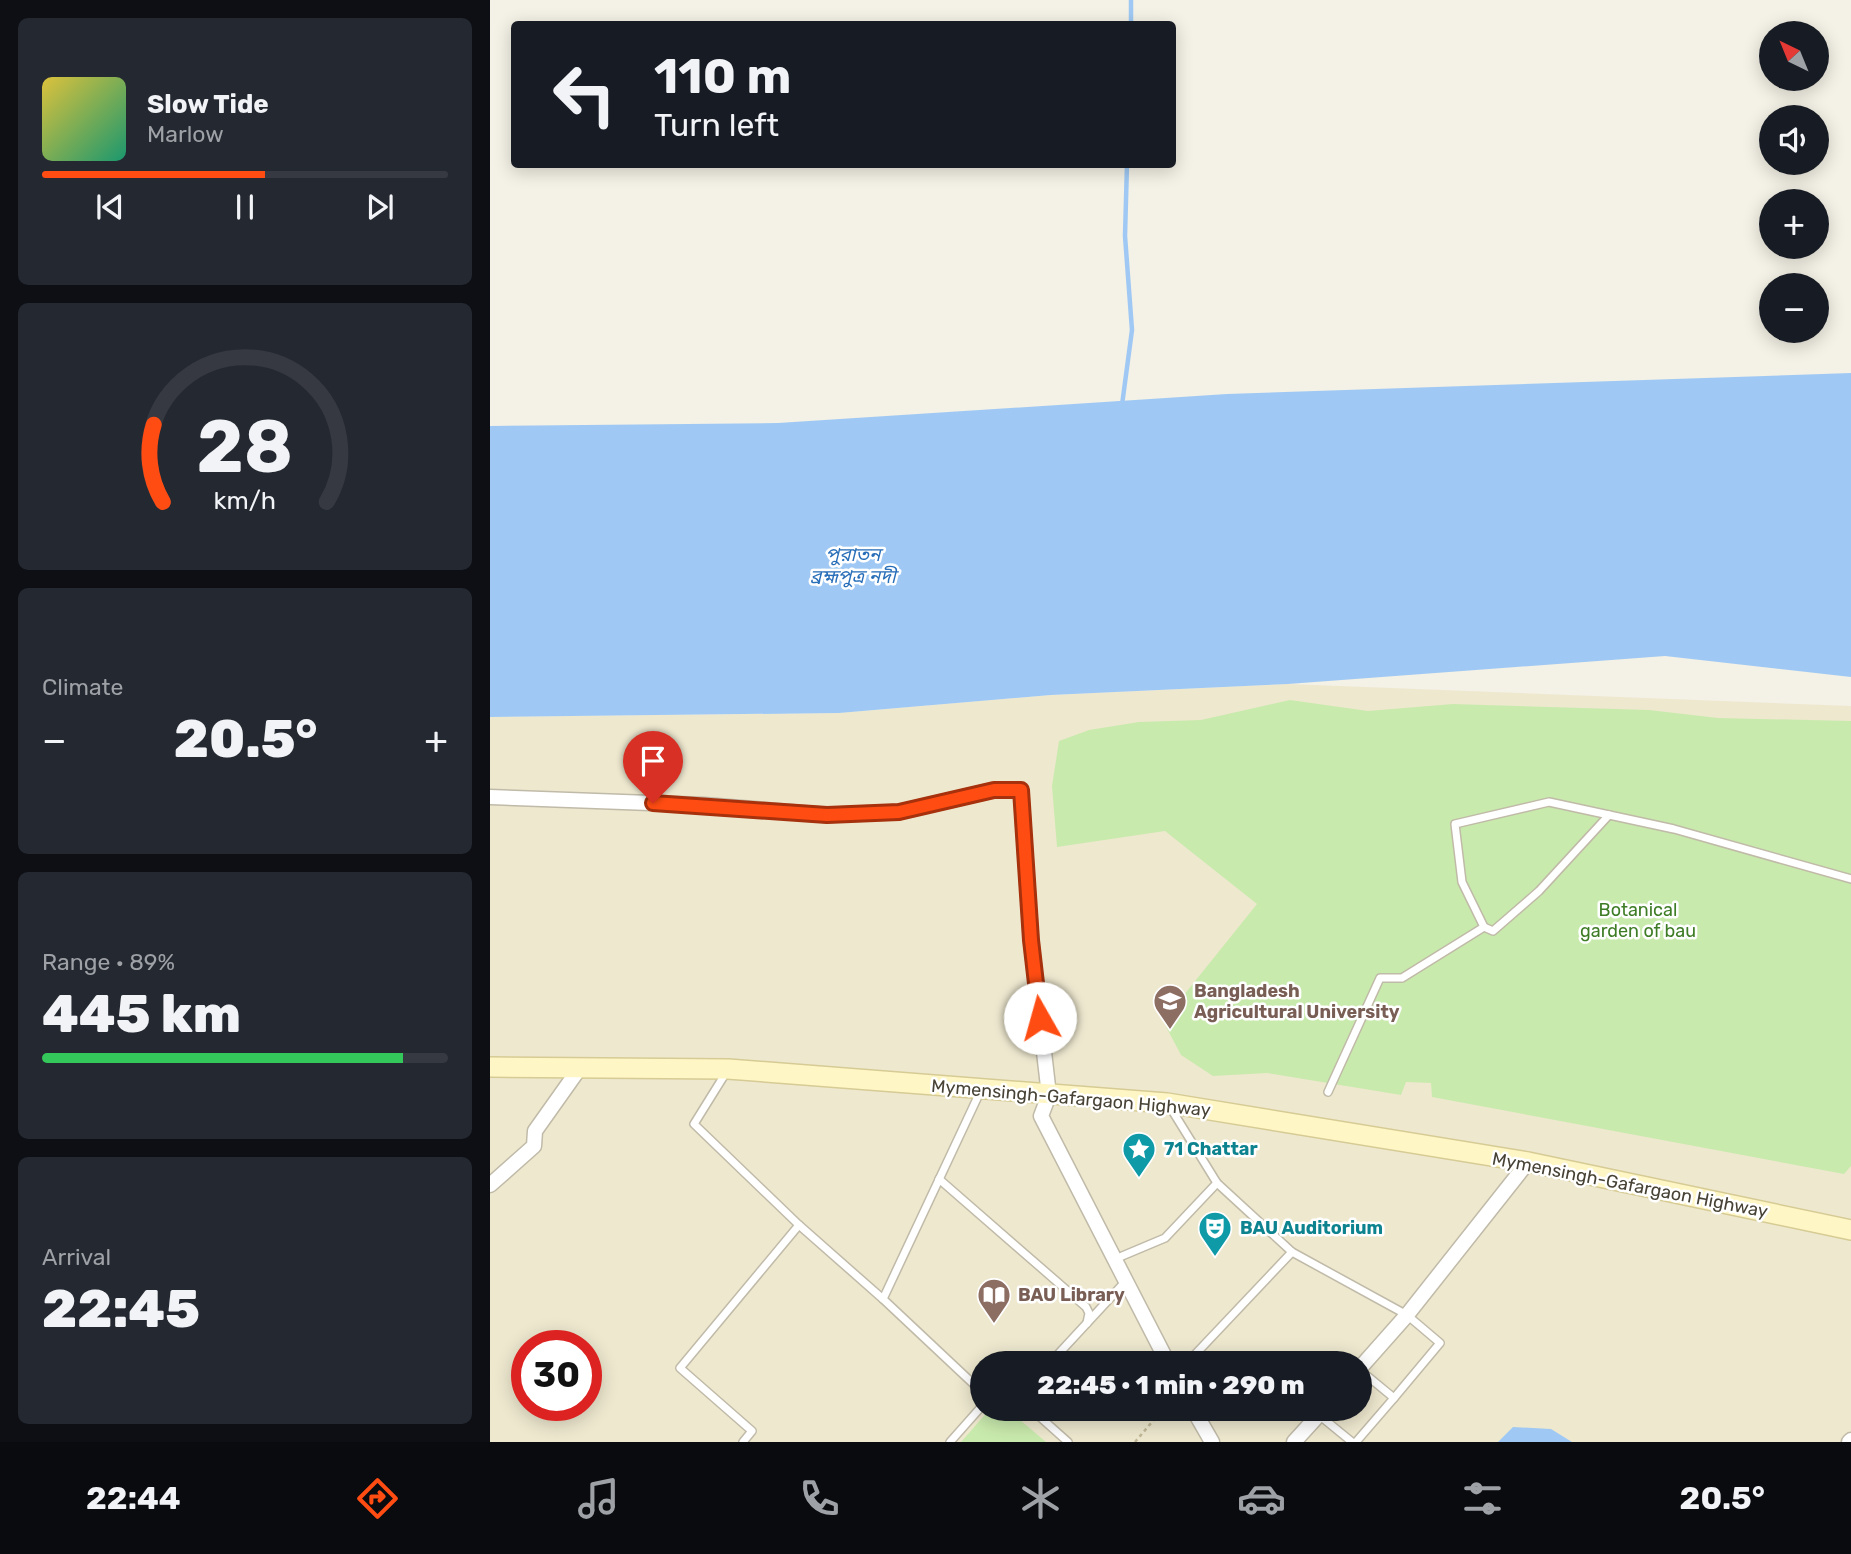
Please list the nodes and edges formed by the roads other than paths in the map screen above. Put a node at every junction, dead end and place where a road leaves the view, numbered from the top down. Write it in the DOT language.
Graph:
graph roads {
  1 [pos="490,797"];
  2 [pos="1609,815"];
  3 [pos="1851,879"];
  4 [pos="1484,927"];
  5 [pos="490,1067"];
  6 [pos="579,1069"];
  7 [pos="728,1069"];
  8 [pos="981,1089"];
  9 [pos="1328,1092"];
  10 [pos="1049,1095"];
  11 [pos="1167,1103"];
  12 [pos="1528,1162"];
  13 [pos="939,1179"];
  14 [pos="1217,1183"];
  15 [pos="490,1185"];
  16 [pos="799,1225"];
  17 [pos="1851,1230"];
  18 [pos="1292,1252"];
  19 [pos="1115,1259"];
  20 [pos="1126,1281"];
  21 [pos="883,1299"];
  22 [pos="1406,1315"];
  23 [pos="1087,1323"];
  24 [pos="1061,1351"];
  25 [pos="1162,1351"];
  26 [pos="1198,1351"];
  27 [pos="1372,1355"];
  28 [pos="1372,1379"];
  29 [pos="970,1381"];
  30 [pos="1394,1398"];
  31 [pos="970,1420"];
  32 [pos="1044,1421"];
  33 [pos="1200,1421"];
  34 [pos="1312,1421"];
  35 [pos="1332,1421"];
  36 [pos="743,1442"];
  37 [pos="950,1442"];
  38 [pos="1068,1442"];
  39 [pos="1212,1442"];
  40 [pos="1294,1442"];
  41 [pos="1354,1442"];
  1 -- 10 [label="street"];
  2 -- 3 [label="lane"];
  2 -- 4 [label="lane"];
  2 -- 4 [label="lane"];
  4 -- 9 [label="lane"];
  5 -- 6 [label="main road, Mymensingh-Gafargaon Highway"];
  6 -- 7 [label="main road, Mymensingh-Gafargaon Highway"];
  6 -- 15 [label="street"];
  7 -- 8 [label="main road, Mymensingh-Gafargaon Highway"];
  7 -- 16 [label="lane"];
  8 -- 10 [label="main road, Mymensingh-Gafargaon Highway"];
  8 -- 13 [label="lane"];
  10 -- 11 [label="main road, Mymensingh-Gafargaon Highway"];
  10 -- 19 [label="street"];
  11 -- 12 [label="main road, Mymensingh-Gafargaon Highway"];
  11 -- 14 [label="lane"];
  12 -- 17 [label="main road, Mymensingh-Gafargaon Highway"];
  12 -- 22 [label="street"];
  13 -- 21 [label="lane"];
  13 -- 23 [label="lane"];
  14 -- 18 [label="lane"];
  14 -- 19 [label="lane"];
  16 -- 21 [label="lane"];
  16 -- 36 [label="lane"];
  18 -- 22 [label="lane"];
  18 -- 26 [label="lane"];
  19 -- 20 [label="street"];
  20 -- 23 [label="lane"];
  20 -- 25 [label="street"];
  21 -- 29 [label="lane"];
  22 -- 27 [label="street"];
  22 -- 30 [label="lane"];
  23 -- 24 [label="lane"];
  28 -- 30 [label="lane"];
  30 -- 41 [label="lane"];
  31 -- 37 [label="lane"];
  32 -- 38 [label="lane"];
  33 -- 39 [label="street"];
  34 -- 40 [label="street"];
  35 -- 41 [label="lane"];
}
